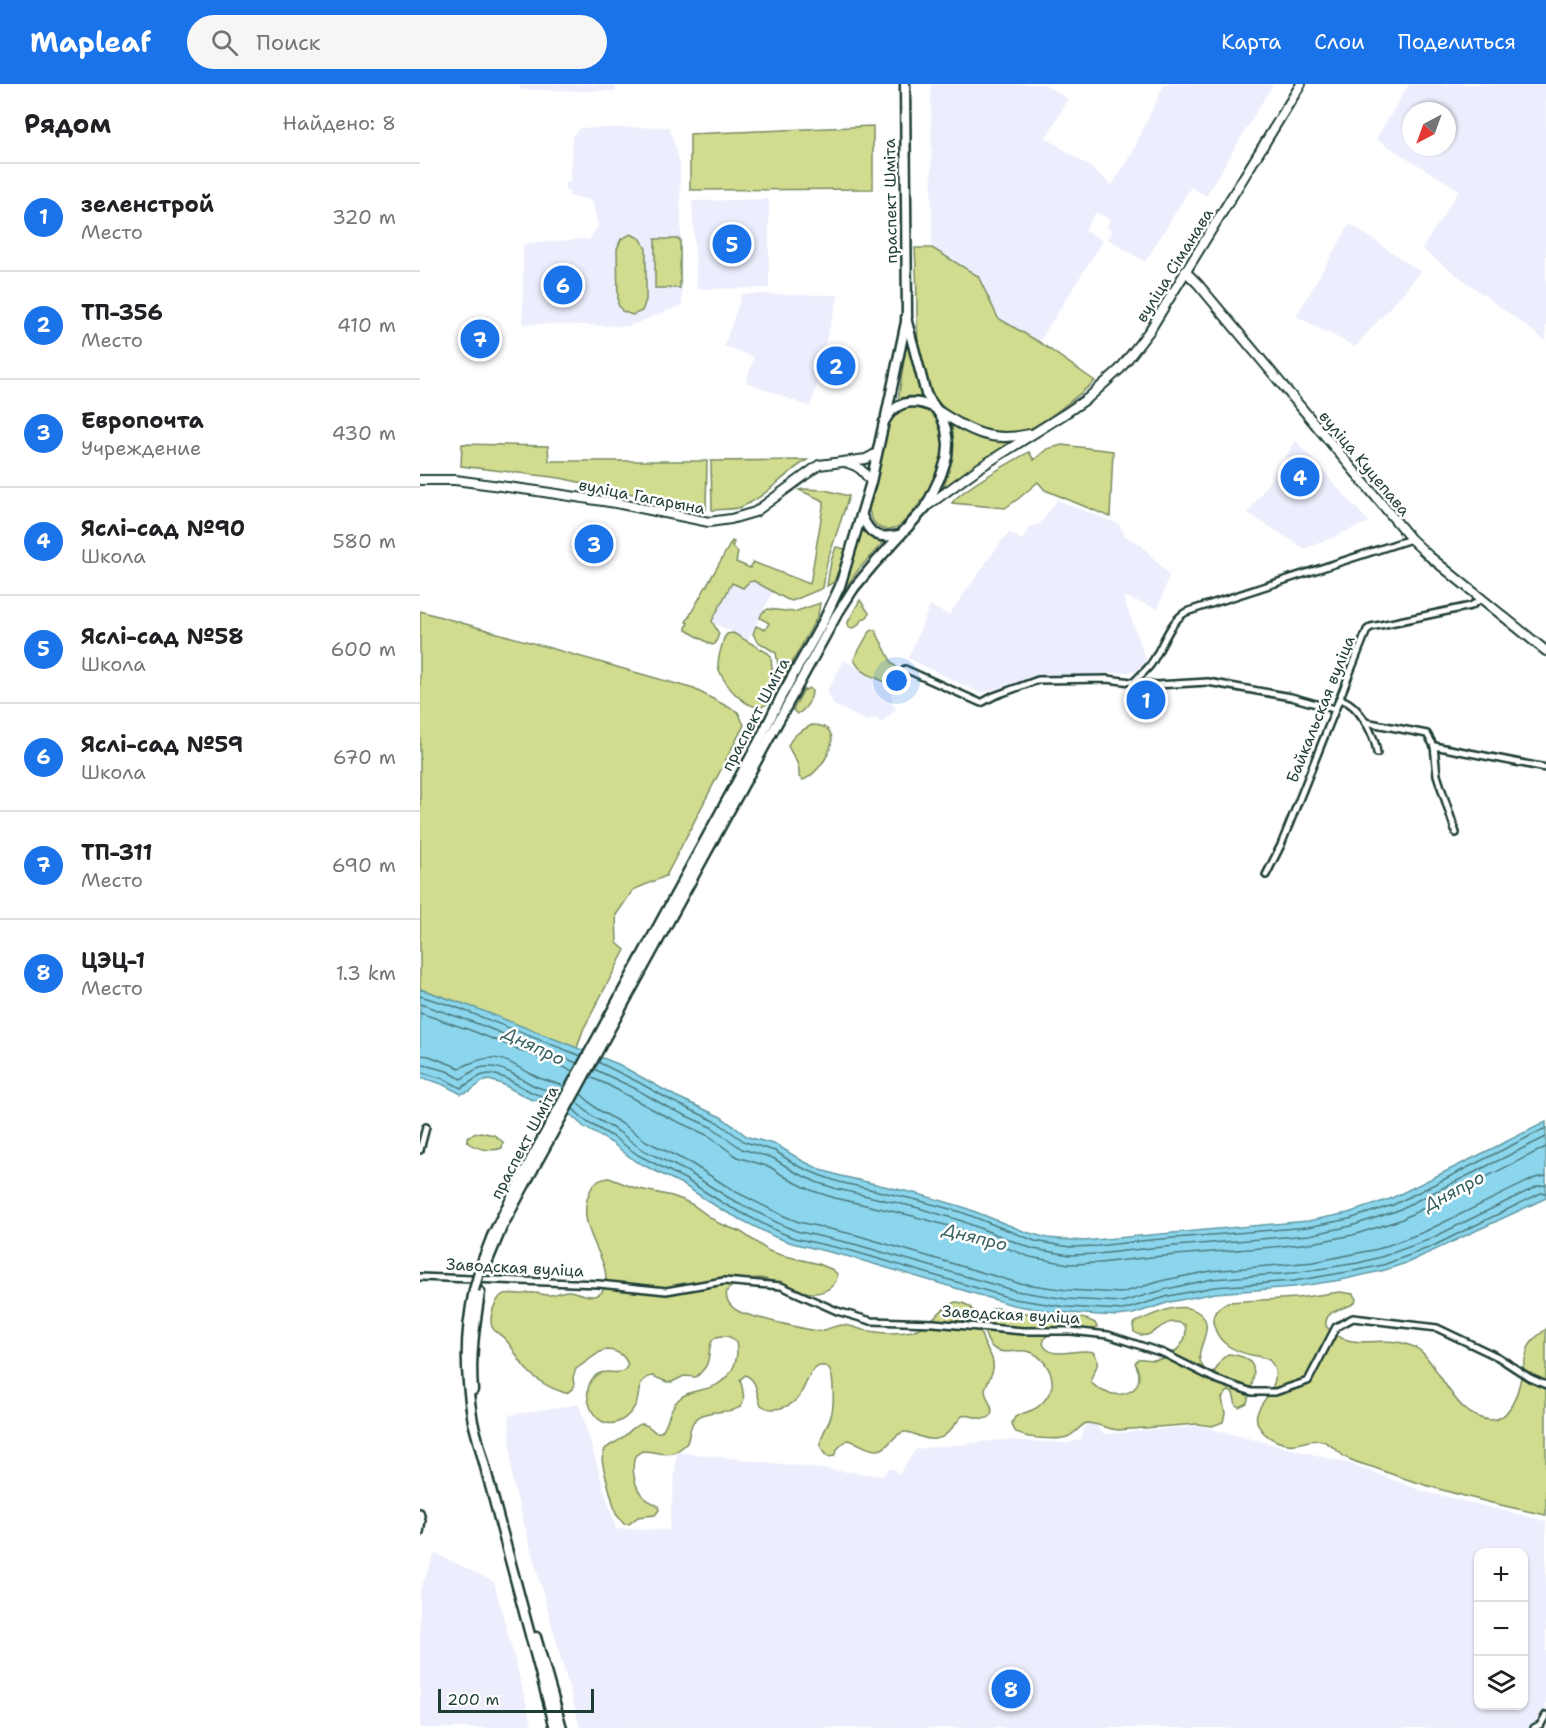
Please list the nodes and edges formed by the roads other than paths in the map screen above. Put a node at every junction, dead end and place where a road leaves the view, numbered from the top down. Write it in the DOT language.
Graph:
graph roads {
  1 [pos="905,84"];
  2 [pos="1301,84"];
  3 [pos="1185,271"];
  4 [pos="906,318"];
  5 [pos="935,409"];
  6 [pos="884,422"];
  7 [pos="1037,432"];
  8 [pos="877,453"];
  9 [pos="843,462"];
  10 [pos="420,480"];
  11 [pos="871,482"];
  12 [pos="926,507"];
  13 [pos="861,515"];
  14 [pos="899,535"];
  15 [pos="1411,539"];
  16 [pos="1481,599"];
  17 [pos="1546,651"];
  18 [pos="905,669"];
  19 [pos="1134,682"];
  20 [pos="1339,699"];
  21 [pos="1334,709"];
  22 [pos="1365,722"];
  23 [pos="1434,746"];
  24 [pos="1377,753"];
  25 [pos="1546,768"];
  26 [pos="1456,833"];
  27 [pos="1266,875"];
  28 [pos="647,953"];
  29 [pos="426,1127"];
  30 [pos="420,1149"];
  31 [pos="420,1277"];
  32 [pos="1546,1385"];
  33 [pos="421,1513"];
  34 [pos="420,1533"];
  35 [pos="1546,1715"];
  36 [pos="558,1727"];
  37 [pos="1534,1728"];
  1 -- 4 [label="main road, праспект Шміта"];
  2 -- 3 [label="main road, вуліца Сіманава"];
  3 -- 7 [label="main road, вуліца Сіманава"];
  3 -- 15 [label="main road, вуліца Куцепава"];
  4 -- 5 [label="main road, праспект Шміта"];
  4 -- 6 [label="main road, праспект Шміта"];
  5 -- 6 [label="main road"];
  5 -- 7 [label="main road, вуліца Сіманава"];
  5 -- 12 [label="main road, праспект Шміта"];
  6 -- 8 [label="main road, праспект Шміта"];
  7 -- 12 [label="main road, вуліца Сіманава"];
  8 -- 9 [label="main road, вуліца Гагарына"];
  8 -- 11 [label="main road, праспект Шміта"];
  9 -- 10 [label="main road, вуліца Гагарына"];
  9 -- 11 [label="main road"];
  11 -- 13 [label="main road, праспект Шміта"];
  12 -- 14 [label="main road, праспект Шміта"];
  13 -- 14 [label="main road"];
  13 -- 28 [label="main road, праспект Шміта"];
  14 -- 28 [label="main road, праспект Шміта"];
  15 -- 16 [label="main road, вуліца Куцепава"];
  15 -- 19 [label="street"];
  16 -- 17 [label="main road, вуліца Куцепава"];
  16 -- 20 [label="street, Байкальская вуліца"];
  18 -- 19 [label="street"];
  19 -- 21 [label="street"];
  20 -- 21 [label="street, Байкальская вуліца"];
  20 -- 22 [label="street"];
  21 -- 27 [label="street, Байкальская вуліца"];
  22 -- 23 [label="street"];
  22 -- 24 [label="street"];
  23 -- 25 [label="street"];
  23 -- 26 [label="street"];
  28 -- 36 [label="main road, праспект Шміта, bridge"];
  29 -- 30 [label="street"];
  31 -- 32 [label="street, Заводская вуліца"];
  33 -- 34 [label="street"];
  35 -- 37 [label="street"];
}
